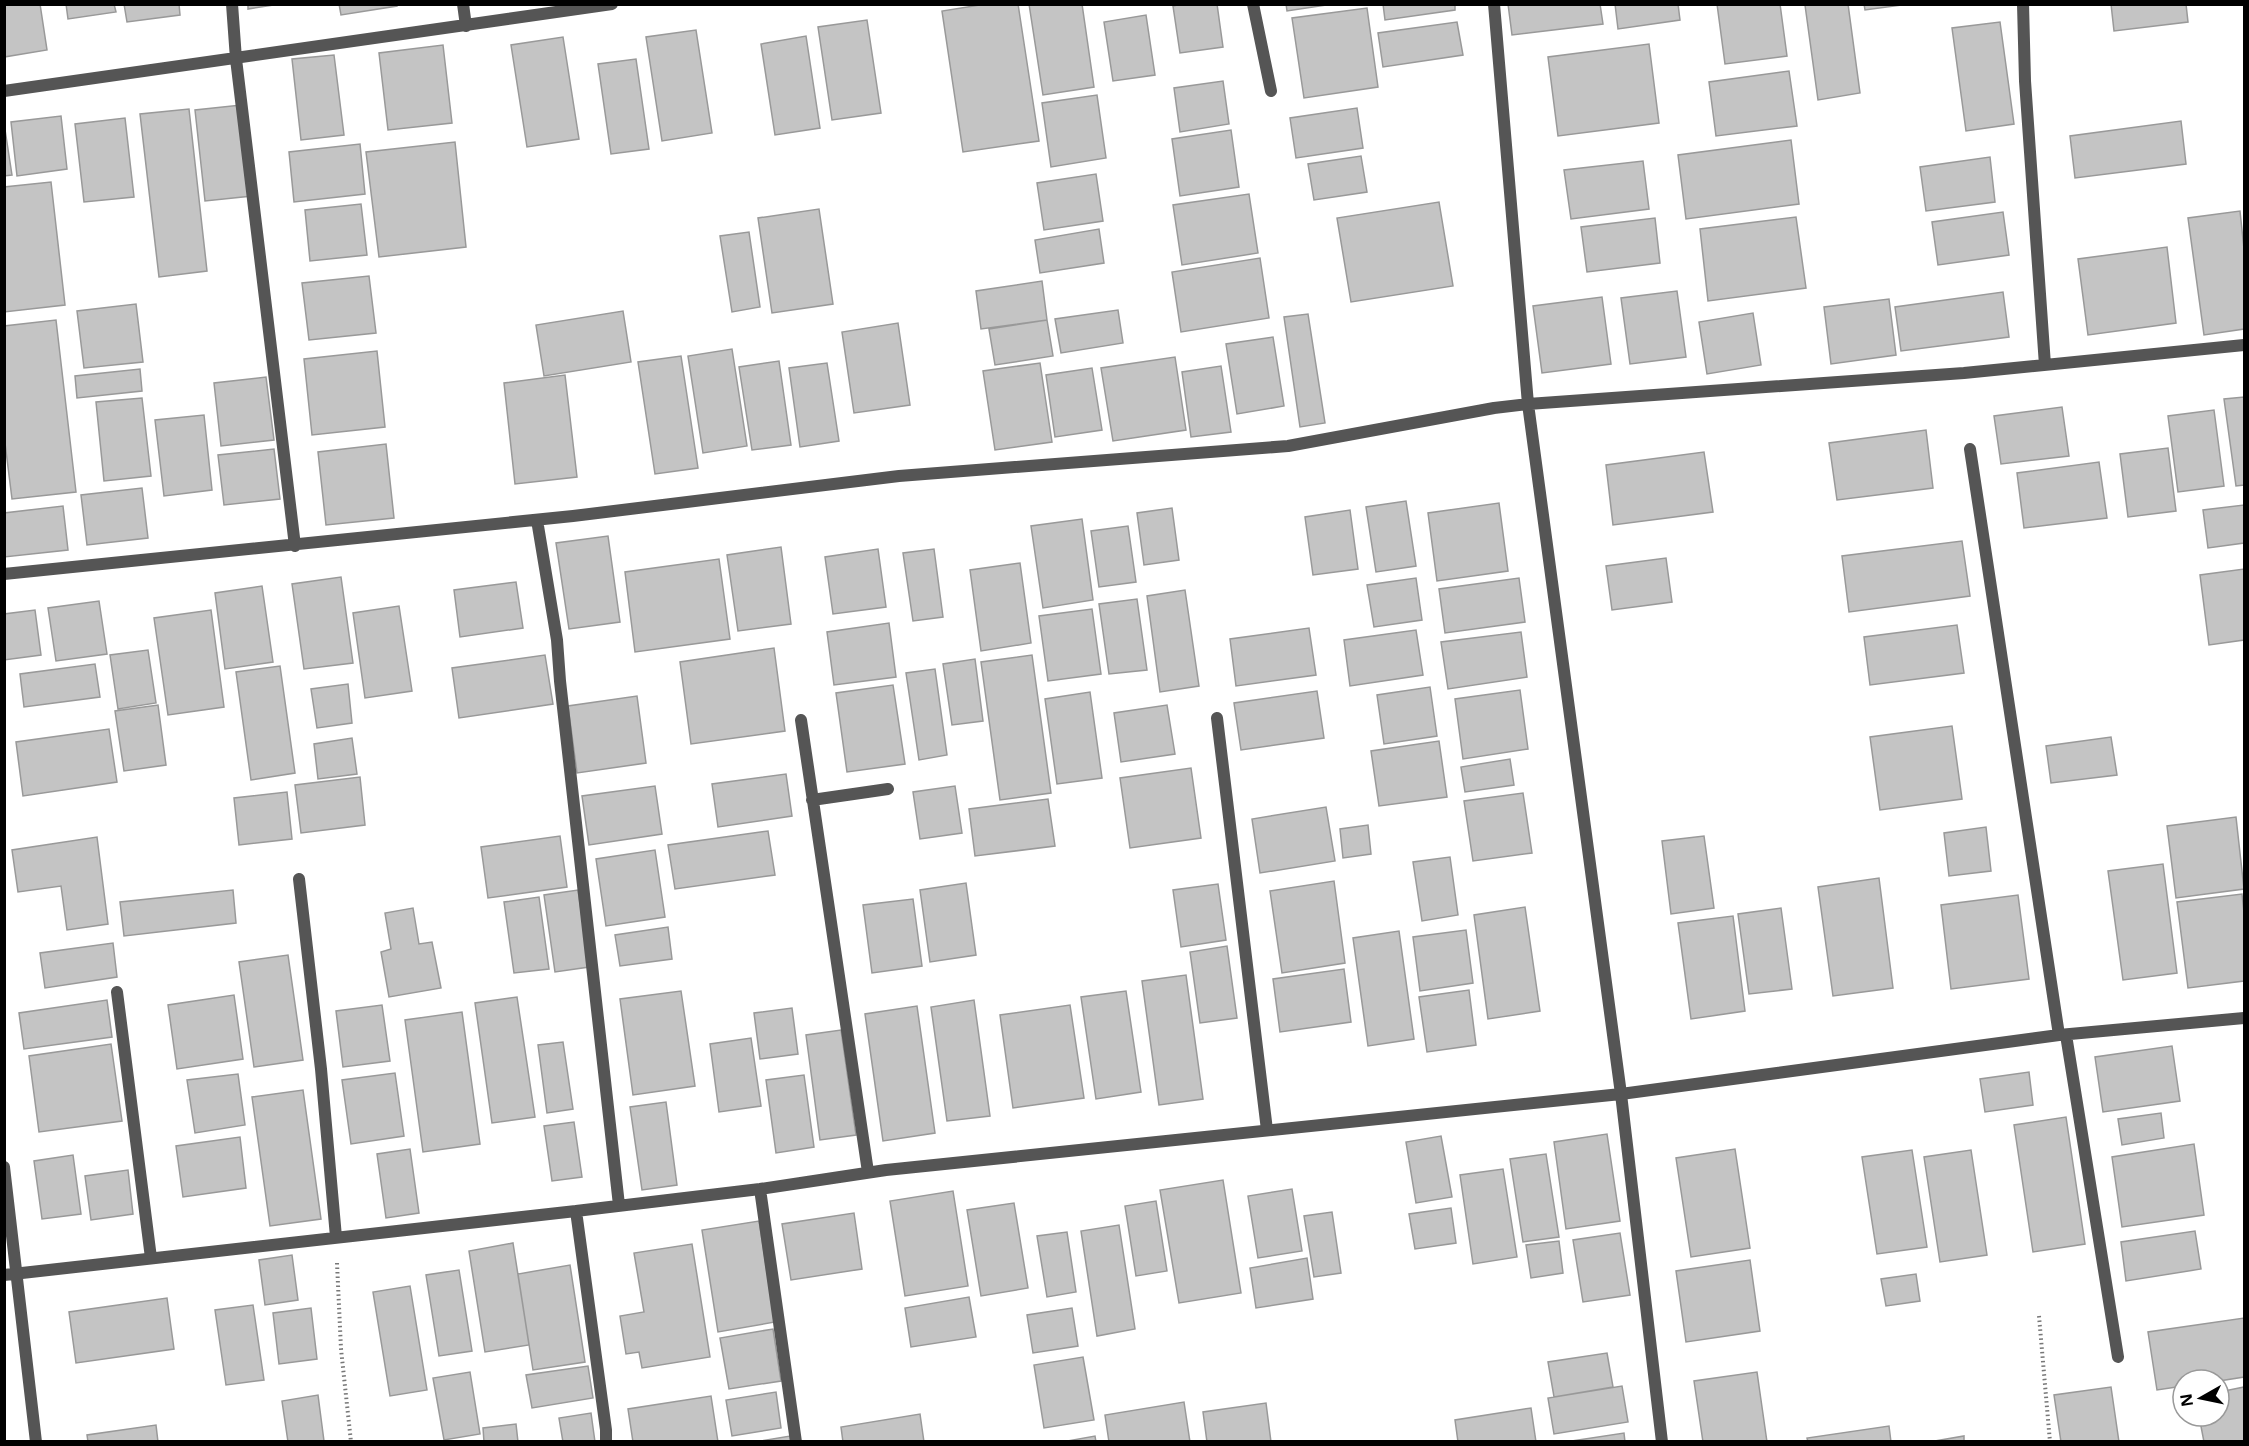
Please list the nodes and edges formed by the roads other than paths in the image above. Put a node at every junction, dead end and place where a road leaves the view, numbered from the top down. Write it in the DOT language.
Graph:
graph roads {
  1 [pos="232,4"];
  2 [pos="463,4"];
  3 [pos="612,4"];
  4 [pos="1253,4"];
  5 [pos="1494,4"];
  6 [pos="2023,4"];
  7 [pos="466,26"];
  8 [pos="236,59"];
  9 [pos="1271,91"];
  10 [pos="4,92"];
  11 [pos="2244,345"];
  12 [pos="2045,365"];
  13 [pos="1528,404"];
  14 [pos="1970,449"];
  15 [pos="537,520"];
  16 [pos="295,546"];
  17 [pos="4,574"];
  18 [pos="1217,718"];
  19 [pos="801,720"];
  20 [pos="888,789"];
  21 [pos="812,800"];
  22 [pos="299,879"];
  23 [pos="117,992"];
  24 [pos="2244,1018"];
  25 [pos="2062,1035"];
  26 [pos="1621,1094"];
  27 [pos="1267,1130"];
  28 [pos="4,1167"];
  29 [pos="868,1172"];
  30 [pos="760,1189"];
  31 [pos="619,1204"];
  32 [pos="576,1211"];
  33 [pos="336,1237"];
  34 [pos="151,1258"];
  35 [pos="10,1275"];
  36 [pos="2118,1357"];
  37 [pos="36,1442"];
  38 [pos="606,1442"];
  39 [pos="796,1442"];
  40 [pos="1662,1442"];
  1 -- 8 [label="street"];
  2 -- 7 [label="street"];
  3 -- 7 [label="street"];
  4 -- 9 [label="street"];
  5 -- 13 [label="street"];
  6 -- 12 [label="street"];
  7 -- 8 [label="street"];
  8 -- 10 [label="street"];
  8 -- 16 [label="street"];
  11 -- 12 [label="street"];
  12 -- 13 [label="street"];
  13 -- 15 [label="street"];
  13 -- 26 [label="street"];
  14 -- 25 [label="street"];
  15 -- 16 [label="street"];
  15 -- 31 [label="street"];
  16 -- 17 [label="street"];
  18 -- 27 [label="street"];
  19 -- 21 [label="street"];
  20 -- 21 [label="street"];
  21 -- 29 [label="street"];
  22 -- 33 [label="street"];
  23 -- 34 [label="street"];
  24 -- 25 [label="street"];
  25 -- 26 [label="street"];
  25 -- 36 [label="street"];
  26 -- 27 [label="street"];
  26 -- 40 [label="street"];
  27 -- 29 [label="street"];
  28 -- 35 [label="street"];
  29 -- 30 [label="street"];
  30 -- 31 [label="street"];
  30 -- 39 [label="street"];
  31 -- 32 [label="street"];
  32 -- 33 [label="street"];
  32 -- 38 [label="street"];
  33 -- 34 [label="street"];
  34 -- 35 [label="street"];
  35 -- 37 [label="street"];
}
